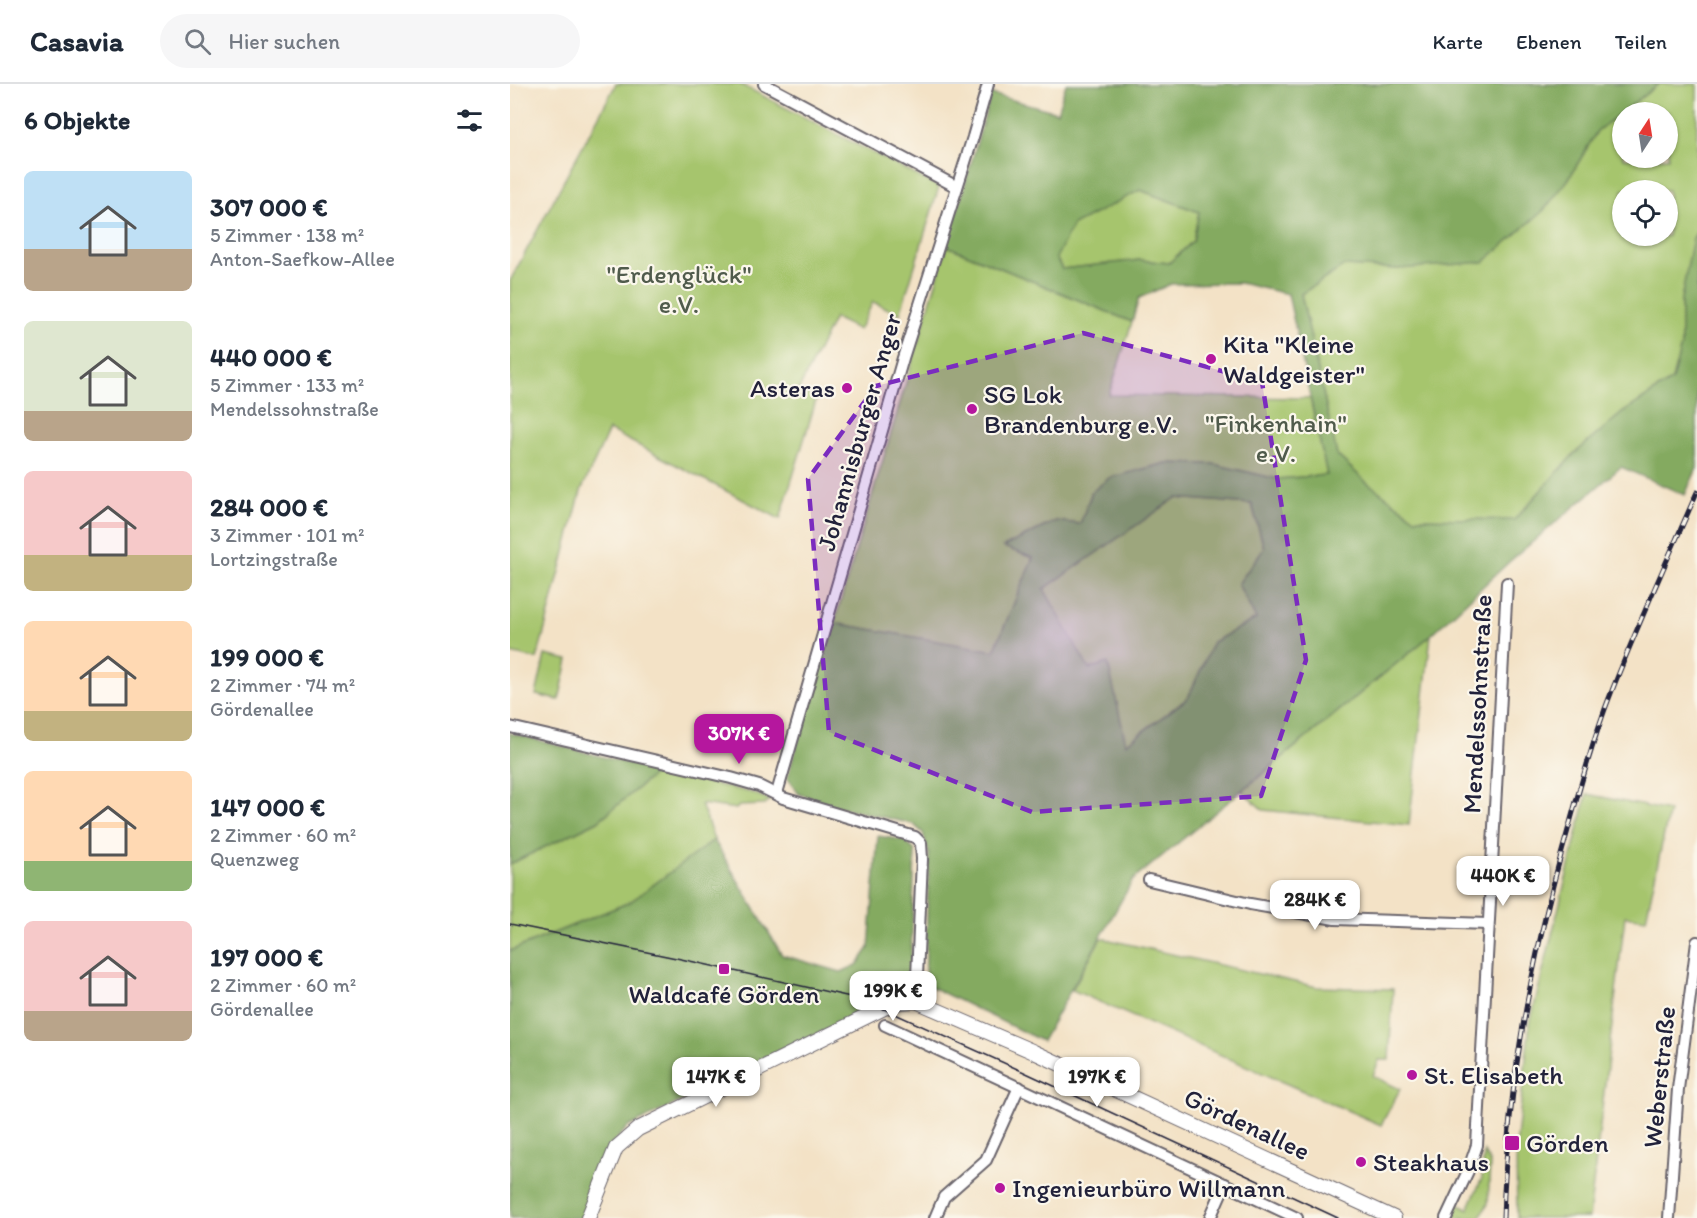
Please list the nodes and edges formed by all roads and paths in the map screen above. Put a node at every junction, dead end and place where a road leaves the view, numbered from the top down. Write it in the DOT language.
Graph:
graph roads {
  1 [pos="764,84"];
  2 [pos="988,84"];
  3 [pos="957,187"];
  4 [pos="1507,583"];
  5 [pos="510,727"];
  6 [pos="777,793"];
  7 [pos="1149,880"];
  8 [pos="1488,924"];
  9 [pos="1697,942"];
  10 [pos="916,1001"];
  11 [pos="885,1025"];
  12 [pos="1018,1088"];
  13 [pos="1225,1184"];
  14 [pos="588,1218"];
  15 [pos="935,1218"];
  16 [pos="1210,1218"];
  17 [pos="1297,1218"];
  18 [pos="1394,1218"];
  19 [pos="1446,1218"];
  20 [pos="1669,1218"];
  1 -- 3 [label="street"];
  2 -- 3 [label="street, Johannisburger Anger"];
  3 -- 6 [label="street, Johannisburger Anger"];
  4 -- 8 [label="street, Mendelssohnstraße"];
  5 -- 6 [label="street"];
  6 -- 10 [label="street"];
  7 -- 8 [label="street"];
  8 -- 19 [label="street, Mendelssohnstraße"];
  9 -- 20 [label="street, Weberstraße"];
  10 -- 14 [label="street"];
  10 -- 18 [label="street, Gördenallee"];
  11 -- 12 [label="street"];
  12 -- 13 [label="street"];
  12 -- 15 [label="street"];
  13 -- 16 [label="street"];
  13 -- 17 [label="street"];
}
